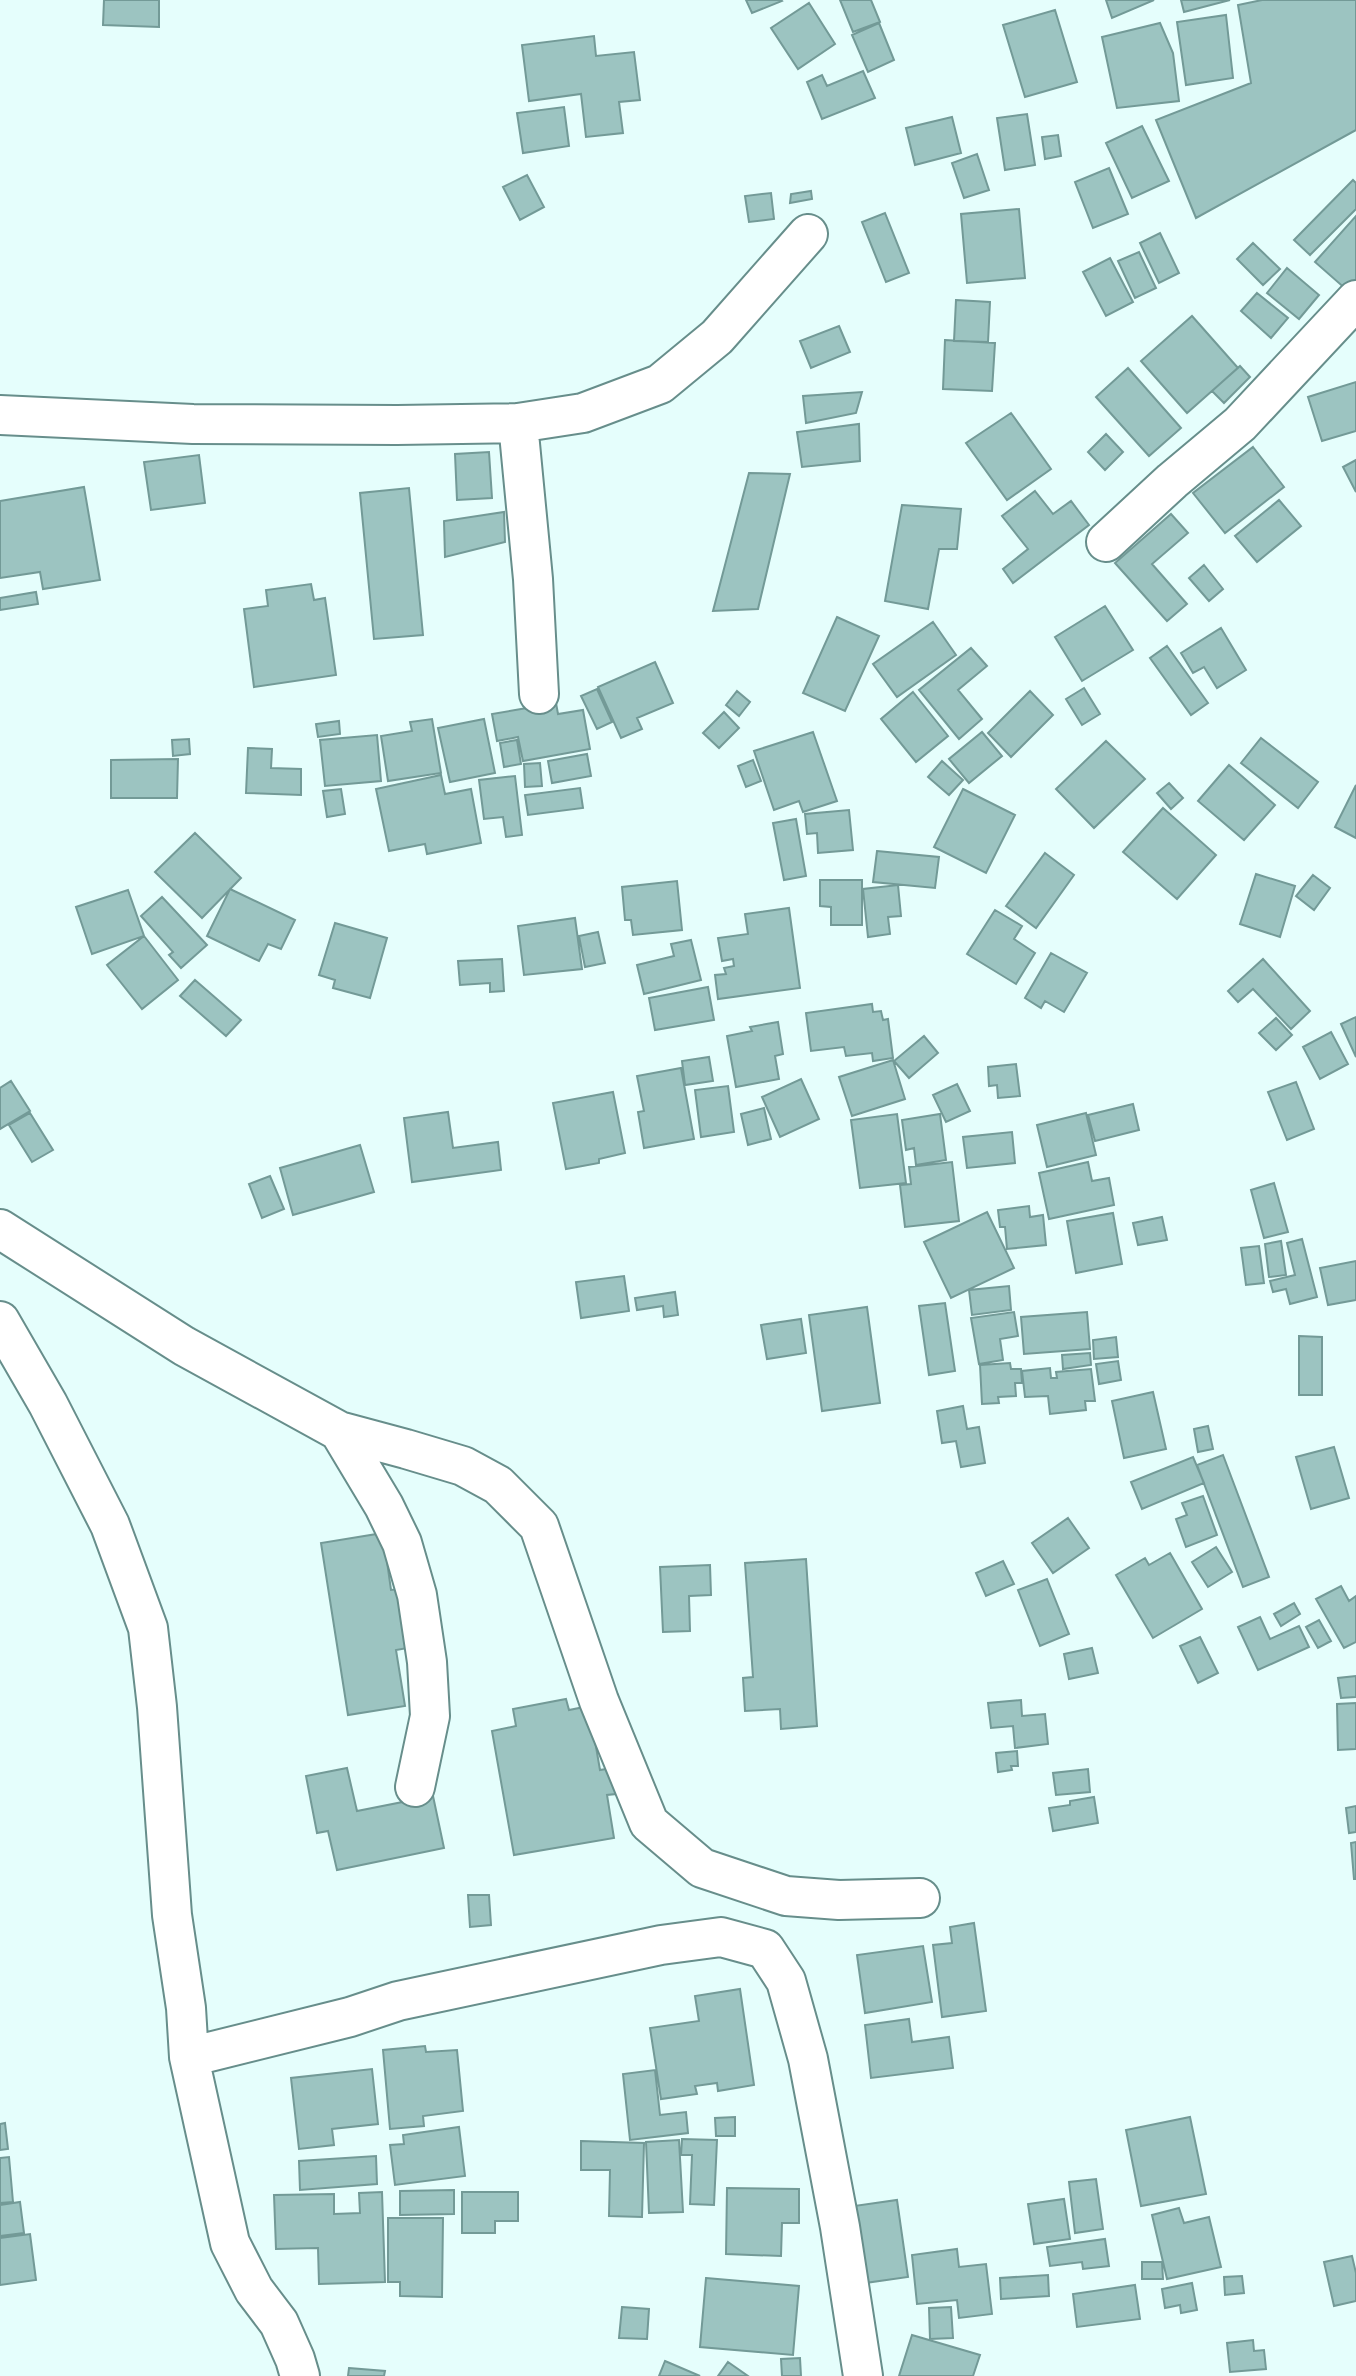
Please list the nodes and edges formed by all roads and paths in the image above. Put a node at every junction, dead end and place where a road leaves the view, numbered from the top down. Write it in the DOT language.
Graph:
graph roads {
  1 [pos="808,234"];
  2 [pos="1356,300"];
  3 [pos="0,415"];
  4 [pos="518,423"];
  5 [pos="1107,542"];
  6 [pos="539,694"];
  7 [pos="0,1230"];
  8 [pos="0,1321"];
  9 [pos="338,1432"];
  10 [pos="415,1787"];
  11 [pos="920,1898"];
  12 [pos="189,2057"];
  13 [pos="300,2376"];
  14 [pos="863,2376"];
  1 -- 4 [label="street"];
  2 -- 5 [label="street"];
  3 -- 4 [label="street"];
  4 -- 6 [label="street"];
  7 -- 9 [label="street"];
  8 -- 12 [label="street"];
  9 -- 10 [label="street"];
  9 -- 11 [label="street"];
  12 -- 13 [label="street"];
  12 -- 14 [label="street"];
}
